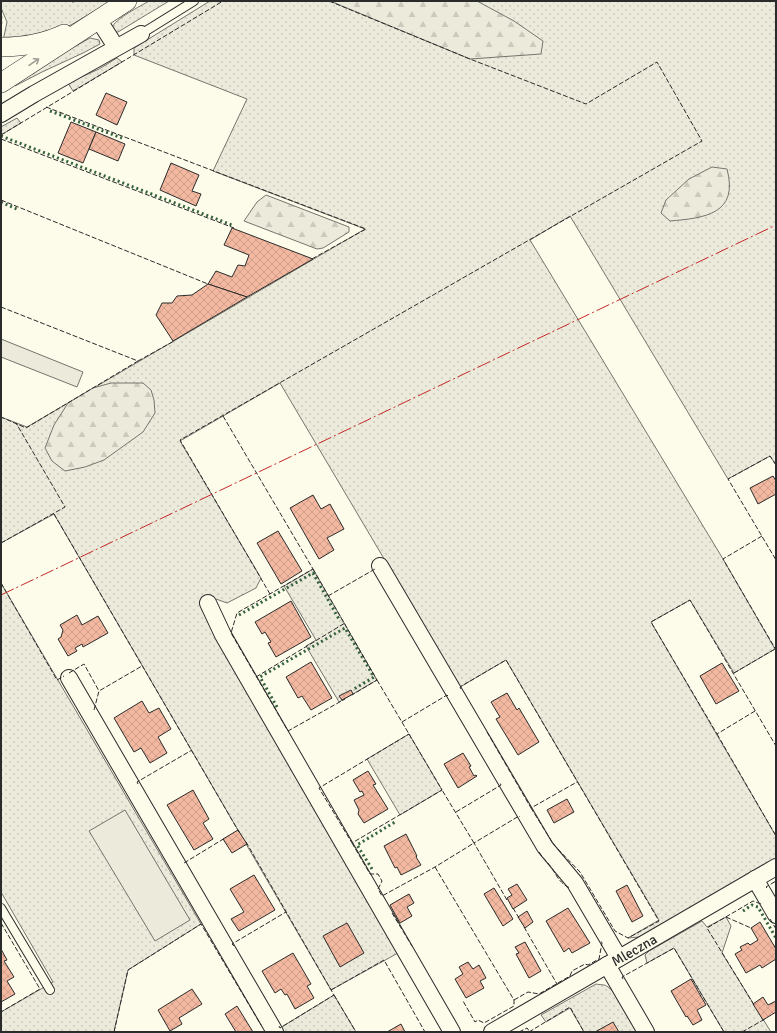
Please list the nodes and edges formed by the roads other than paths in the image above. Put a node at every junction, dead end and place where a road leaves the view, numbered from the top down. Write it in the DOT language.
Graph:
graph roads {
  1 [pos="128,1"];
  2 [pos="194,1"];
  3 [pos="98,19"];
  4 [pos="141,34"];
  5 [pos="1,46"];
  6 [pos="116,47"];
  7 [pos="1,84"];
  8 [pos="1,114"];
  9 [pos="380,566"];
  10 [pos="208,603"];
  11 [pos="69,678"];
  12 [pos="776,867"];
  13 [pos="755,879"];
  14 [pos="1,908"];
  15 [pos="776,915"];
  16 [pos="613,962"];
  17 [pos="50,990"];
  18 [pos="275,1032"];
  19 [pos="452,1032"];
  20 [pos="492,1032"];
  21 [pos="646,1032"];
  1 -- 3 [label="street"];
  2 -- 4 [label="lane"];
  3 -- 5 [label="street"];
  3 -- 6 [label="street"];
  7 -- 3 [label="street, one-way"];
  4 -- 6 [label="street"];
  6 -- 8 [label="street"];
  9 -- 16 [label="street"];
  10 -- 19 [label="street"];
  11 -- 18 [label="street"];
  12 -- 13 [label="street, Mleczna"];
  13 -- 15 [label="street"];
  13 -- 16 [label="street, Mleczna"];
  14 -- 17 [label="lane"];
  16 -- 20 [label="street, Mleczna"];
  16 -- 21 [label="street"];
}
